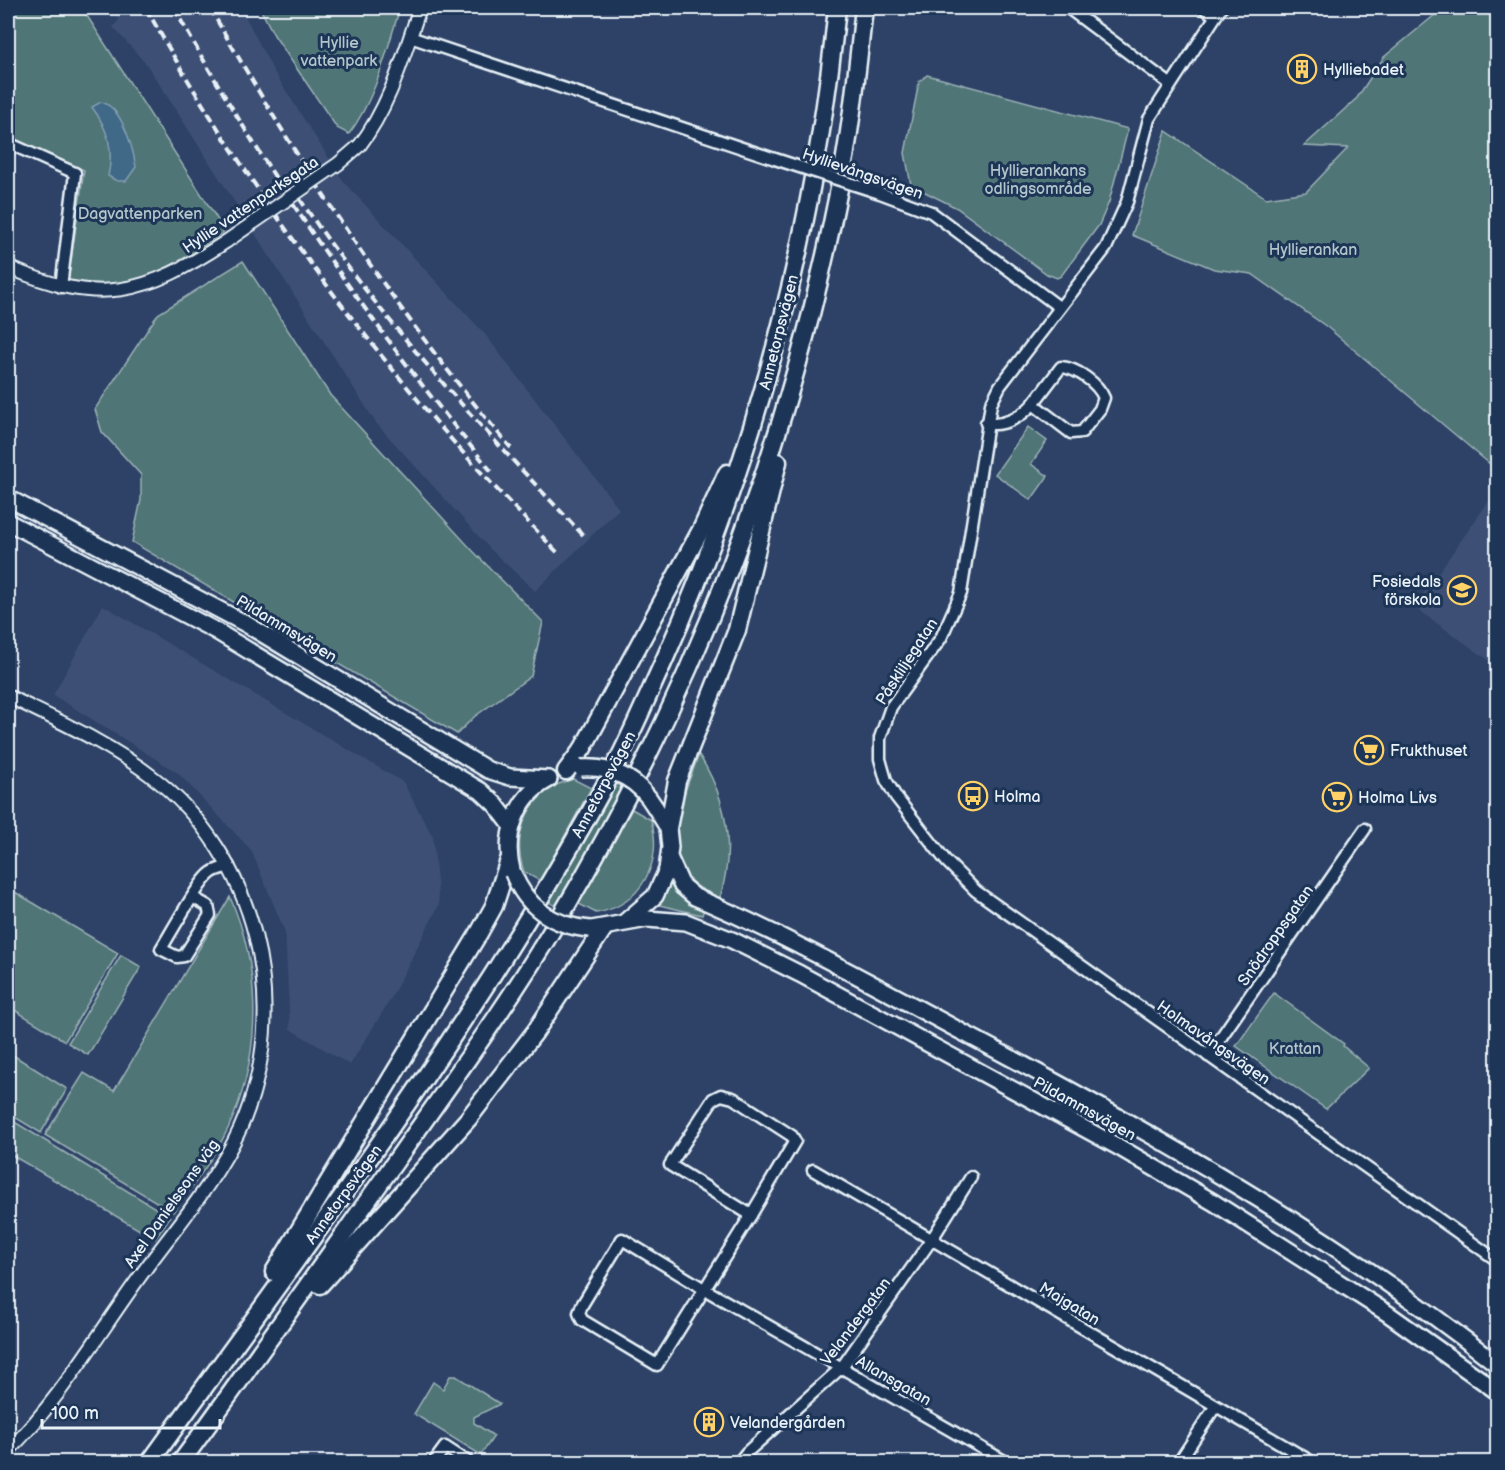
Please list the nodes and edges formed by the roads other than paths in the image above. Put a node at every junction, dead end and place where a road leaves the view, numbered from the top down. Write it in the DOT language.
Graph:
graph roads {
  1 [pos="420,8"];
  2 [pos="837,8"];
  3 [pos="864,8"];
  4 [pos="1068,8"];
  5 [pos="1204,8"];
  6 [pos="1218,12"];
  7 [pos="410,37"];
  8 [pos="1170,84"];
  9 [pos="8,143"];
  10 [pos="8,267"];
  11 [pos="61,287"];
  12 [pos="788,299"];
  13 [pos="1059,307"];
  14 [pos="800,357"];
  15 [pos="1033,404"];
  16 [pos="986,423"];
  17 [pos="8,498"];
  18 [pos="8,522"];
  19 [pos="8,696"];
  20 [pos="573,769"];
  21 [pos="549,779"];
  22 [pos="512,826"];
  23 [pos="668,828"];
  24 [pos="1365,829"];
  25 [pos="924,834"];
  26 [pos="669,857"];
  27 [pos="229,866"];
  28 [pos="511,866"];
  29 [pos="194,897"];
  30 [pos="626,921"];
  31 [pos="597,928"];
  32 [pos="1208,1056"];
  33 [pos="813,1170"];
  34 [pos="971,1177"];
  35 [pos="751,1215"];
  36 [pos="932,1239"];
  37 [pos="1497,1261"];
  38 [pos="704,1289"];
  39 [pos="1497,1365"];
  40 [pos="842,1367"];
  41 [pos="1497,1392"];
  42 [pos="226,1400"];
  43 [pos="1215,1407"];
  44 [pos="166,1440"];
  45 [pos="8,1451"];
  46 [pos="150,1462"];
  47 [pos="181,1462"];
  48 [pos="434,1462"];
  49 [pos="468,1462"];
  50 [pos="739,1462"];
  51 [pos="1006,1462"];
  52 [pos="1179,1462"];
  53 [pos="1311,1462"];
  1 -- 7 [label="street, Hyllie vattenparksgata"];
  2 -- 12 [label="main road, Annetorpsvägen"];
  3 -- 14 [label="main road, Annetorpsvägen"];
  4 -- 8 [label="street"];
  5 -- 6 [label="street"];
  6 -- 8 [label="street"];
  7 -- 11 [label="street, Hyllie vattenparksgata, bridge"];
  7 -- 13 [label="street, Hyllievångsvägen, bridge"];
  8 -- 13 [label="street"];
  9 -- 11 [label="street"];
  10 -- 11 [label="street, Hyllie vattenparksgata"];
  12 -- 20 [label="main road"];
  12 -- 44 [label="main road, Annetorpsvägen"];
  13 -- 16 [label="street, Påskliljegatan"];
  14 -- 23 [label="main road"];
  14 -- 42 [label="main road, Annetorpsvägen"];
  15 -- 15 [label="street"];
  15 -- 16 [label="street"];
  16 -- 25 [label="street, Påskliljegatan"];
  17 -- 21 [label="main road, Pildammsvägen"];
  18 -- 22 [label="main road"];
  19 -- 27 [label="street, Axel Danielssons väg"];
  20 -- 21 [label="main road, Pildammsvägen"];
  20 -- 23 [label="main road, Pildammsvägen, bridge"];
  21 -- 22 [label="main road, Pildammsvägen"];
  22 -- 28 [label="main road, Pildammsvägen"];
  23 -- 26 [label="main road, Pildammsvägen"];
  24 -- 32 [label="street, Snödroppsgatan"];
  25 -- 32 [label="street, Holmavångsvägen"];
  26 -- 30 [label="main road, Pildammsvägen"];
  26 -- 39 [label="main road, Pildammsvägen"];
  27 -- 29 [label="street"];
  27 -- 45 [label="street, Axel Danielssons väg"];
  28 -- 31 [label="main road, Pildammsvägen, bridge"];
  28 -- 44 [label="main road"];
  29 -- 29 [label="street"];
  30 -- 31 [label="main road, Pildammsvägen"];
  30 -- 41 [label="main road, Pildammsvägen"];
  31 -- 42 [label="main road"];
  32 -- 37 [label="street, Holmavångsvägen"];
  33 -- 36 [label="street, Majgatan"];
  34 -- 36 [label="street, Velandergatan"];
  35 -- 35 [label="street, Allansgatan"];
  35 -- 38 [label="street, Allansgatan"];
  36 -- 40 [label="street, Velandergatan"];
  36 -- 43 [label="street, Majgatan"];
  38 -- 38 [label="street, Allansgatan"];
  38 -- 40 [label="street, Allansgatan"];
  40 -- 50 [label="street, Velandergatan"];
  40 -- 51 [label="street, Allansgatan"];
  42 -- 47 [label="main road, Annetorpsvägen"];
  43 -- 52 [label="street"];
  43 -- 53 [label="street, Majgatan"];
  44 -- 46 [label="main road, Annetorpsvägen"];
  48 -- 49 [label="street"];
}
